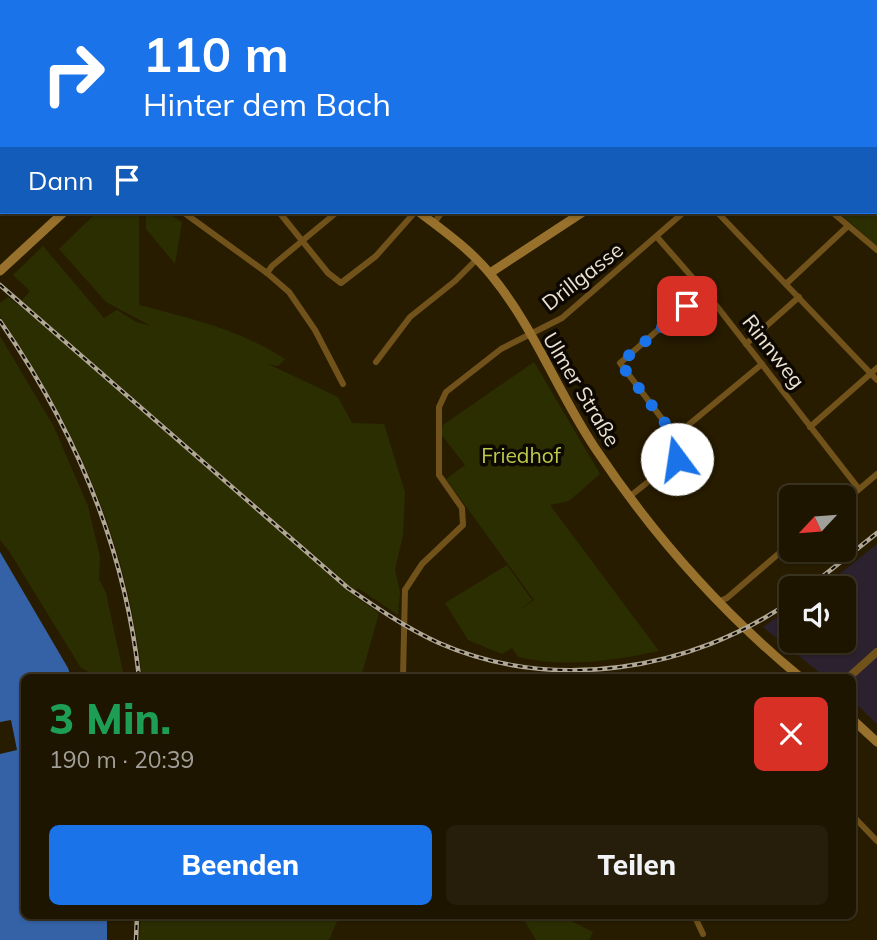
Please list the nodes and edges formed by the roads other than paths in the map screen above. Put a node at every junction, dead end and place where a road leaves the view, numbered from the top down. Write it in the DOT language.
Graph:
graph roads {
  1 [pos="62,214"];
  2 [pos="186,214"];
  3 [pos="281,214"];
  4 [pos="335,214"];
  5 [pos="415,214"];
  6 [pos="420,214"];
  7 [pos="441,214"];
  8 [pos="580,214"];
  9 [pos="682,214"];
  10 [pos="719,214"];
  11 [pos="834,214"];
  12 [pos="434,223"];
  13 [pos="848,226"];
  14 [pos="657,237"];
  15 [pos="304,241"];
  16 [pos="877,250"];
  17 [pos="477,259"];
  18 [pos="0,271"];
  19 [pos="268,273"];
  20 [pos="490,274"];
  21 [pos="786,284"];
  22 [pos="704,290"];
  23 [pos="799,297"];
  24 [pos="529,334"];
  25 [pos="746,344"];
  26 [pos="376,362"];
  27 [pos="762,365"];
  28 [pos="874,371"];
  29 [pos="877,380"];
  30 [pos="343,384"];
  31 [pos="810,427"];
  32 [pos="675,436"];
  33 [pos="877,474"];
  34 [pos="859,489"];
  35 [pos="856,492"];
  36 [pos="629,497"];
  37 [pos="779,553"];
  38 [pos="718,602"];
  39 [pos="877,652"];
  40 [pos="403,674"];
  41 [pos="796,674"];
  42 [pos="852,674"];
  43 [pos="856,723"];
  44 [pos="877,742"];
  45 [pos="856,819"];
  46 [pos="877,841"];
  47 [pos="696,919"];
  48 [pos="702,934"];
  1 -- 18 [label="main road"];
  2 -- 19 [label="street"];
  3 -- 15 [label="street"];
  4 -- 15 [label="street"];
  5 -- 15 [label="street"];
  6 -- 12 [label="main road, Ulmer Straße"];
  7 -- 12 [label="street"];
  8 -- 20 [label="main road"];
  9 -- 14 [label="street, Drillgasse"];
  10 -- 21 [label="street"];
  11 -- 13 [label="street"];
  12 -- 17 [label="main road, Ulmer Straße"];
  13 -- 16 [label="street"];
  13 -- 21 [label="street"];
  14 -- 22 [label="street, Rinnweg"];
  14 -- 24 [label="street, Drillgasse"];
  15 -- 19 [label="street"];
  17 -- 20 [label="main road, Ulmer Straße"];
  17 -- 26 [label="street"];
  19 -- 30 [label="street"];
  20 -- 24 [label="main road, Ulmer Straße"];
  21 -- 23 [label="street"];
  22 -- 25 [label="street, Rinnweg"];
  22 -- 32 [label="street"];
  23 -- 25 [label="street"];
  23 -- 28 [label="street"];
  24 -- 36 [label="main road, Ulmer Straße"];
  24 -- 40 [label="street, Drillgasse"];
  25 -- 27 [label="street, Rinnweg"];
  27 -- 31 [label="street, Rinnweg"];
  27 -- 32 [label="street"];
  28 -- 29 [label="street"];
  28 -- 31 [label="street"];
  31 -- 34 [label="street, Rinnweg"];
  32 -- 36 [label="street"];
  33 -- 34 [label="street"];
  34 -- 35 [label="street"];
  36 -- 38 [label="main road, Ulmer Straße"];
  37 -- 38 [label="street"];
  38 -- 41 [label="main road, Ulmer Straße"];
  39 -- 42 [label="street"];
  43 -- 44 [label="main road"];
  45 -- 46 [label="street"];
  47 -- 48 [label="street"];
}
